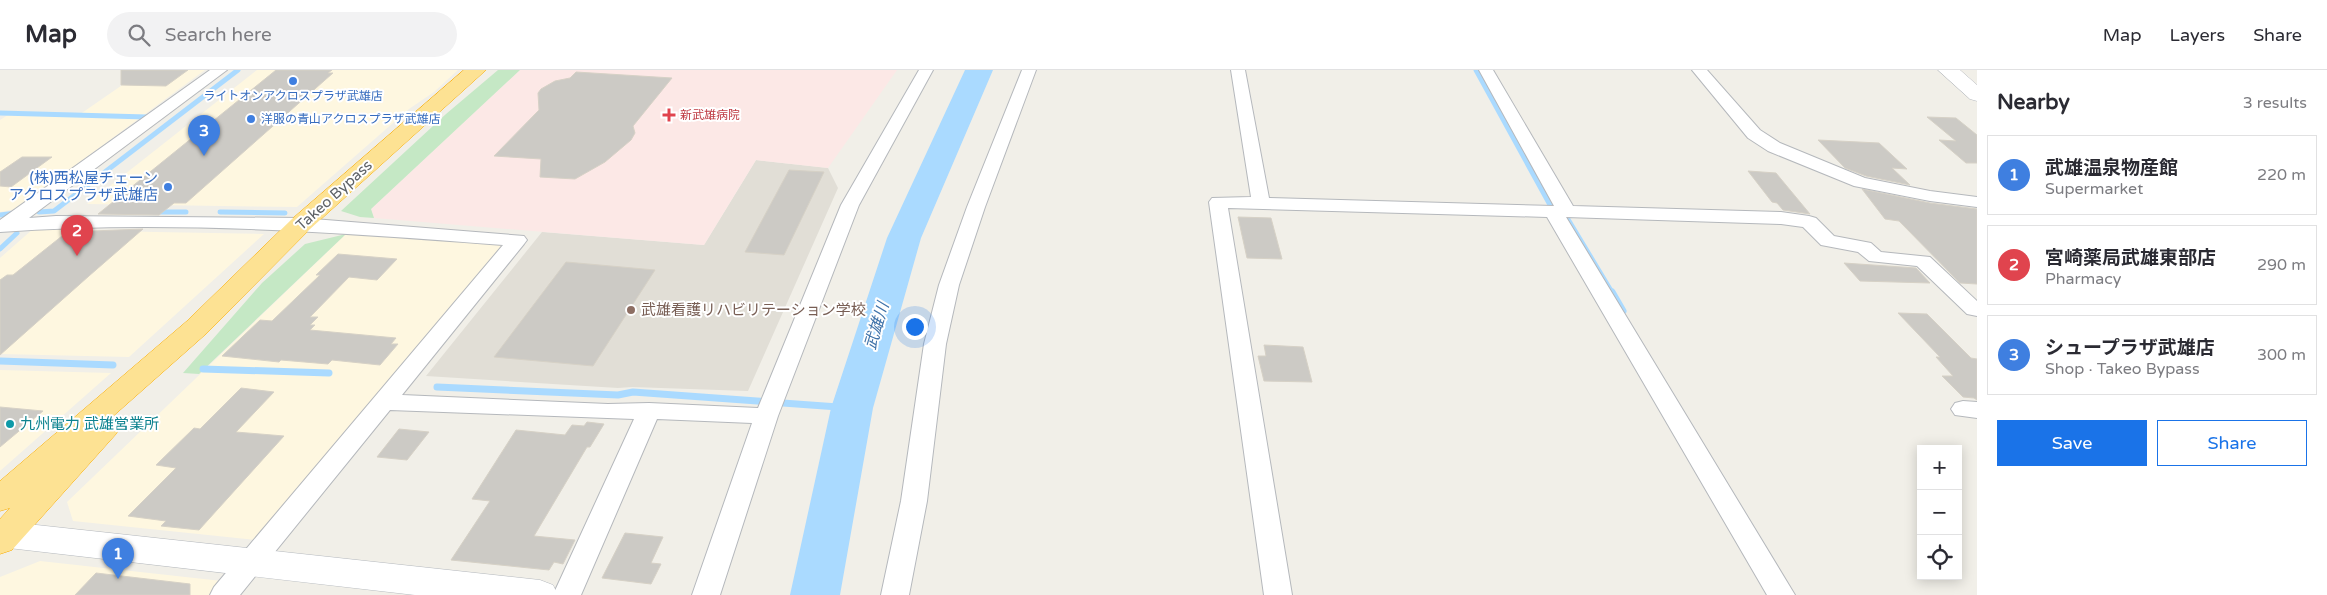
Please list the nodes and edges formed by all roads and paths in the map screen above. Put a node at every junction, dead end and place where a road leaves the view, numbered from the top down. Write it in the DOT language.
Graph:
graph roads {
  1 [pos="220,70"];
  2 [pos="476,70"];
  3 [pos="926,70"];
  4 [pos="1029,70"];
  5 [pos="1238,70"];
  6 [pos="1486,70"];
  7 [pos="1700,70"];
  8 [pos="1948,70"];
  9 [pos="1977,95"];
  10 [pos="1977,202"];
  11 [pos="1262,203"];
  12 [pos="1560,211"];
  13 [pos="301,224"];
  14 [pos="3,228"];
  15 [pos="1976,311"];
  16 [pos="197,327"];
  17 [pos="384,402"];
  18 [pos="649,411"];
  19 [pos="766,416"];
  20 [pos="0,499"];
  21 [pos="2,537"];
  22 [pos="251,562"];
  23 [pos="224,595"];
  24 [pos="540,595"];
  25 [pos="567,595"];
  26 [pos="706,595"];
  27 [pos="894,595"];
  28 [pos="1278,595"];
  29 [pos="1781,595"];
  1 -- 14 [label="street"];
  2 -- 13 [label="highway, Takeo Bypass"];
  3 -- 19 [label="street"];
  4 -- 27 [label="street"];
  5 -- 11 [label="street"];
  6 -- 12 [label="street"];
  7 -- 10 [label="street"];
  8 -- 9 [label="street"];
  11 -- 12 [label="street"];
  11 -- 28 [label="street"];
  12 -- 15 [label="street"];
  12 -- 29 [label="street"];
  13 -- 14 [label="street"];
  13 -- 16 [label="highway, Takeo Bypass"];
  13 -- 17 [label="street"];
  16 -- 20 [label="highway, Takeo Bypass"];
  16 -- 21 [label="highway, Takeo Bypass"];
  17 -- 18 [label="street"];
  17 -- 22 [label="street"];
  18 -- 19 [label="street"];
  18 -- 25 [label="street"];
  19 -- 26 [label="street"];
  21 -- 22 [label="street"];
  22 -- 23 [label="street"];
  22 -- 24 [label="street"];
}
